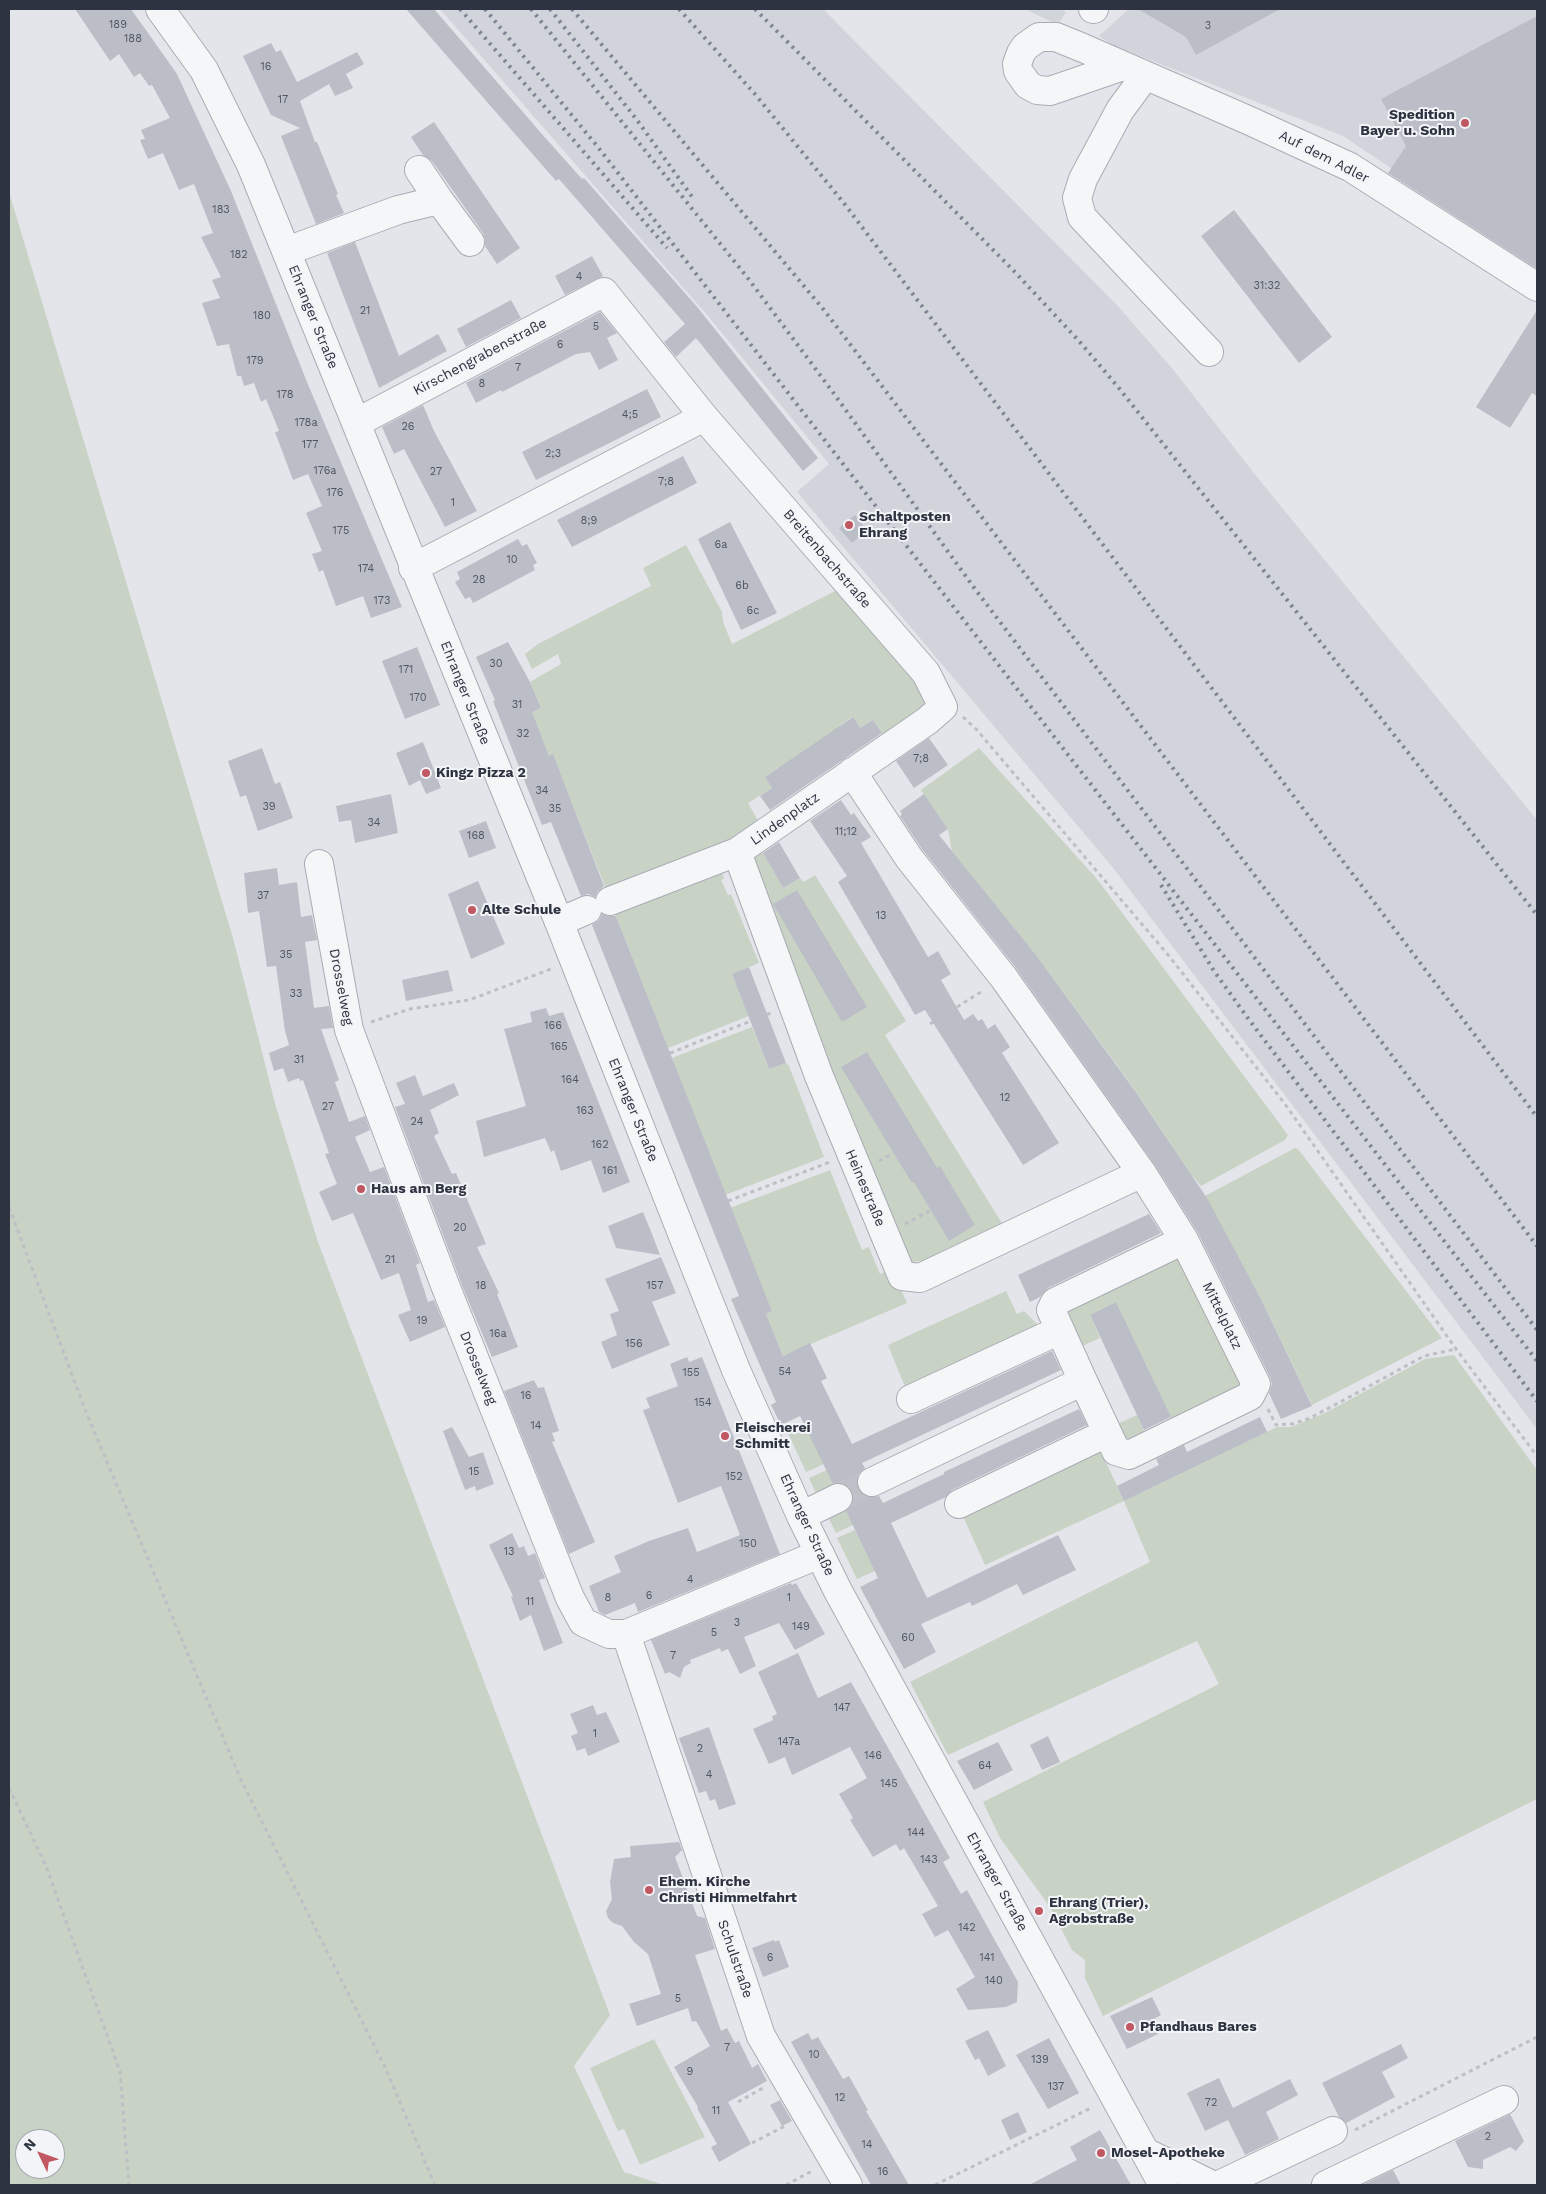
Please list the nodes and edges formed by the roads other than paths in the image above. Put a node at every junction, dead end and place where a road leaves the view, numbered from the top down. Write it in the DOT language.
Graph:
graph roads {
  1 [pos="160,9"];
  2 [pos="419,170"];
  3 [pos="439,200"];
  4 [pos="470,242"];
  5 [pos="287,250"];
  6 [pos="1537,287"];
  7 [pos="604,292"];
  8 [pos="1209,352"];
  9 [pos="704,417"];
  10 [pos="356,423"];
  11 [pos="413,568"];
  12 [pos="943,707"];
  13 [pos="852,772"];
  14 [pos="737,852"];
  15 [pos="319,864"];
  16 [pos="559,922"];
  17 [pos="1142,1172"];
  18 [pos="1184,1240"];
  19 [pos="1060,1330"];
  20 [pos="1083,1381"];
  21 [pos="911,1399"];
  22 [pos="1107,1433"];
  23 [pos="872,1482"];
  24 [pos="838,1498"];
  25 [pos="959,1504"];
  26 [pos="801,1516"];
  27 [pos="820,1554"];
  28 [pos="626,1634"];
  29 [pos="1504,2100"];
  30 [pos="1333,2131"];
  31 [pos="1145,2152"];
  32 [pos="848,2185"];
  33 [pos="1164,2185"];
  34 [pos="1212,2185"];
  35 [pos="1219,2185"];
  36 [pos="1326,2185"];
  1 -- 5 [label="street, Ehranger Straße"];
  2 -- 3 [label="street"];
  3 -- 4 [label="street"];
  3 -- 5 [label="street"];
  5 -- 10 [label="street, Ehranger Straße"];
  6 -- 8 [label="street, Auf dem Adler"];
  7 -- 9 [label="street, Breitenbachstraße"];
  7 -- 10 [label="street, Kirschengrabenstraße"];
  9 -- 11 [label="street"];
  9 -- 12 [label="street, Breitenbachstraße"];
  10 -- 11 [label="street, Ehranger Straße"];
  11 -- 16 [label="street, Ehranger Straße"];
  12 -- 13 [label="street, Lindenplatz"];
  13 -- 14 [label="street, Lindenplatz"];
  13 -- 17 [label="street"];
  14 -- 16 [label="street, Lindenplatz"];
  14 -- 17 [label="street, Heinestraße"];
  15 -- 28 [label="street, Drosselweg"];
  16 -- 26 [label="street, Ehranger Straße"];
  17 -- 18 [label="street"];
  18 -- 19 [label="street"];
  18 -- 22 [label="street, Mittelplatz"];
  19 -- 20 [label="street"];
  19 -- 21 [label="street"];
  20 -- 22 [label="street"];
  20 -- 23 [label="street"];
  22 -- 25 [label="street"];
  24 -- 26 [label="street"];
  26 -- 27 [label="street, Ehranger Straße"];
  27 -- 28 [label="street"];
  27 -- 31 [label="street, Ehranger Straße"];
  28 -- 32 [label="street, Schulstraße"];
  29 -- 36 [label="street"];
  30 -- 35 [label="street"];
  31 -- 33 [label="street, Ehranger Straße"];
  31 -- 34 [label="street"];
}
